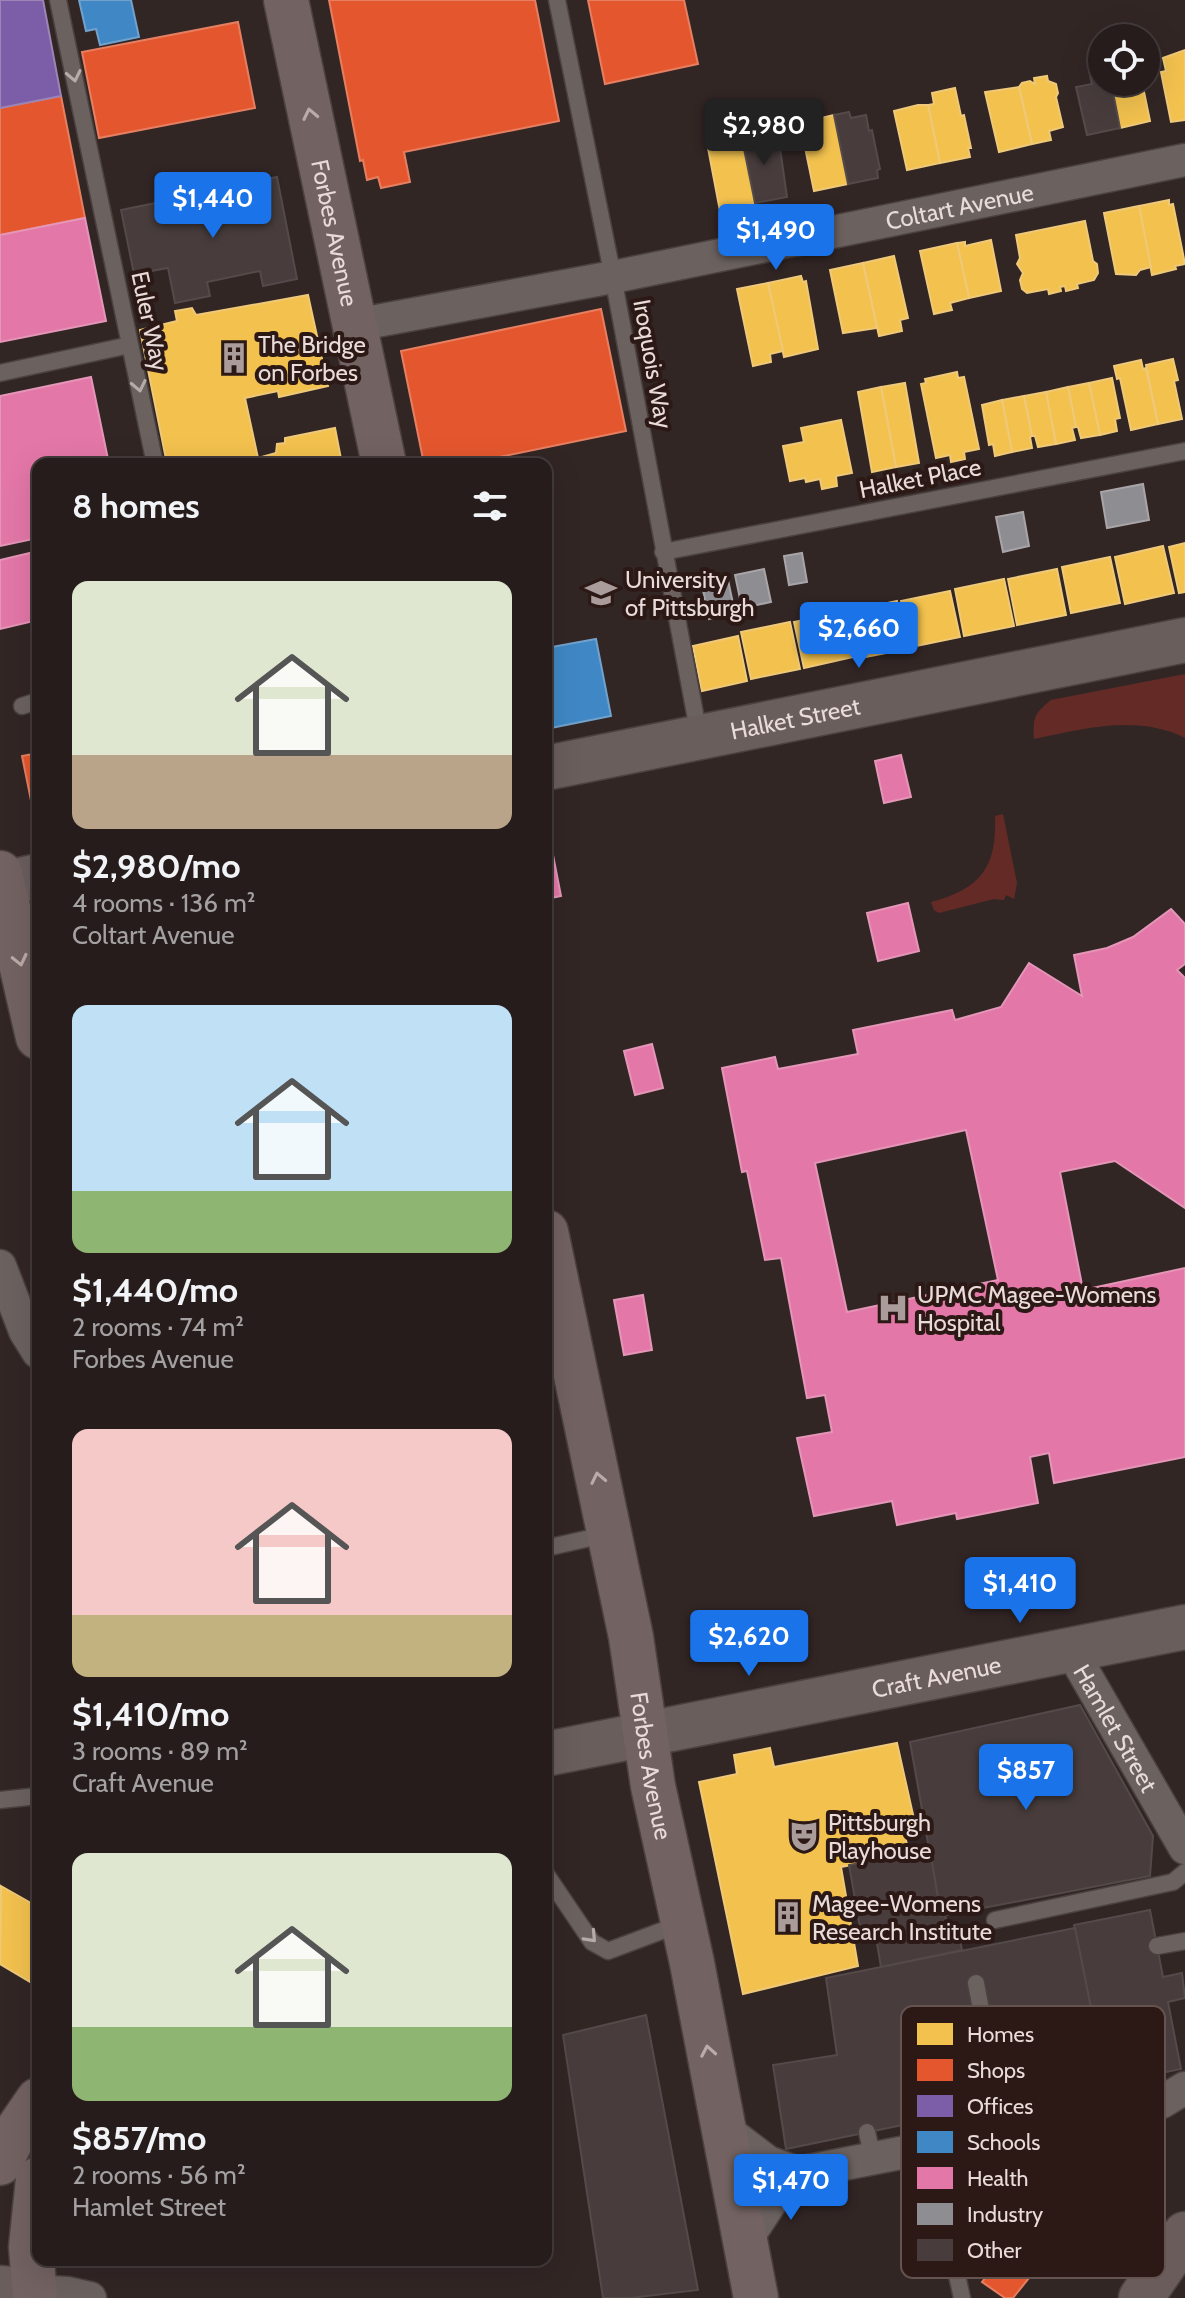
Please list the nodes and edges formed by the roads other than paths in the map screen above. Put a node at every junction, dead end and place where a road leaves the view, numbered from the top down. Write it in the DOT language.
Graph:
graph roads {
  1 [pos="58,0"];
  2 [pos="286,0"];
  3 [pos="557,0"];
  4 [pos="1185,160"];
  5 [pos="613,277"];
  6 [pos="355,325"];
  7 [pos="130,345"];
  8 [pos="0,373"];
  9 [pos="1185,451"];
  10 [pos="154,458"];
  11 [pos="383,458"];
  12 [pos="663,552"];
  13 [pos="1185,640"];
  14 [pos="699,737"];
  15 [pos="552,767"];
  16 [pos="13,878"];
  17 [pos="32,999"];
  18 [pos="552,1260"];
  19 [pos="0,1266"];
  20 [pos="32,1342"];
  21 [pos="610,1534"];
  22 [pos="552,1547"];
  23 [pos="1185,1627"];
  24 [pos="1071,1650"];
  25 [pos="645,1734"];
  26 [pos="552,1753"];
  27 [pos="32,1797"];
  28 [pos="0,1800"];
  29 [pos="1185,1848"];
  30 [pos="1185,1872"];
  31 [pos="552,1883"];
  32 [pos="995,1920"];
  33 [pos="683,1923"];
  34 [pos="1185,1941"];
  35 [pos="1157,1946"];
  36 [pos="976,1983"];
  37 [pos="980,2006"];
  38 [pos="32,2109"];
  39 [pos="722,2127"];
  40 [pos="901,2147"];
  41 [pos="0,2163"];
  42 [pos="798,2173"];
  43 [pos="1185,2234"];
  44 [pos="32,2237"];
  45 [pos="746,2240"];
  46 [pos="1165,2263"];
  47 [pos="958,2278"];
  48 [pos="1155,2278"];
  49 [pos="25,2294"];
  50 [pos="90,2298"];
  51 [pos="756,2298"];
  52 [pos="962,2298"];
  53 [pos="1141,2298"];
  1 -- 7 [label="lane, Euler Way, one-way"];
  6 -- 2 [label="highway, Forbes Avenue, one-way"];
  3 -- 5 [label="lane, Iroquois Way"];
  4 -- 5 [label="street, Coltart Avenue"];
  5 -- 6 [label="street, Coltart Avenue"];
  5 -- 12 [label="lane, Iroquois Way"];
  6 -- 11 [label="highway, Forbes Avenue"];
  7 -- 8 [label="lane"];
  7 -- 10 [label="lane, Euler Way, one-way"];
  9 -- 12 [label="lane, Halket Place"];
  12 -- 14 [label="lane, Iroquois Way"];
  13 -- 14 [label="main road, Halket Street"];
  14 -- 15 [label="main road, Halket Street"];
  16 -- 17 [label="highway, one-way"];
  21 -- 18 [label="highway, Forbes Avenue, one-way"];
  19 -- 20 [label="street"];
  21 -- 22 [label="lane"];
  21 -- 25 [label="highway, Forbes Avenue"];
  23 -- 24 [label="main road, Craft Avenue"];
  24 -- 25 [label="main road, Craft Avenue"];
  24 -- 29 [label="street, Hamlet Street"];
  25 -- 26 [label="main road, Craft Avenue"];
  25 -- 33 [label="highway, Forbes Avenue"];
  27 -- 28 [label="lane"];
  30 -- 32 [label="lane"];
  31 -- 33 [label="lane, one-way"];
  39 -- 33 [label="highway, Forbes Avenue, one-way"];
  34 -- 35 [label="lane"];
  36 -- 37 [label="lane"];
  38 -- 41 [label="highway"];
  39 -- 42 [label="street"];
  39 -- 45 [label="highway, Forbes Avenue"];
  40 -- 42 [label="street"];
  42 -- 45 [label="street"];
  43 -- 46 [label="main road"];
  44 -- 49 [label="highway"];
  45 -- 51 [label="highway, Forbes Avenue"];
  47 -- 52 [label="lane"];
  48 -- 53 [label="main road"];
  49 -- 50 [label="street"];
}
